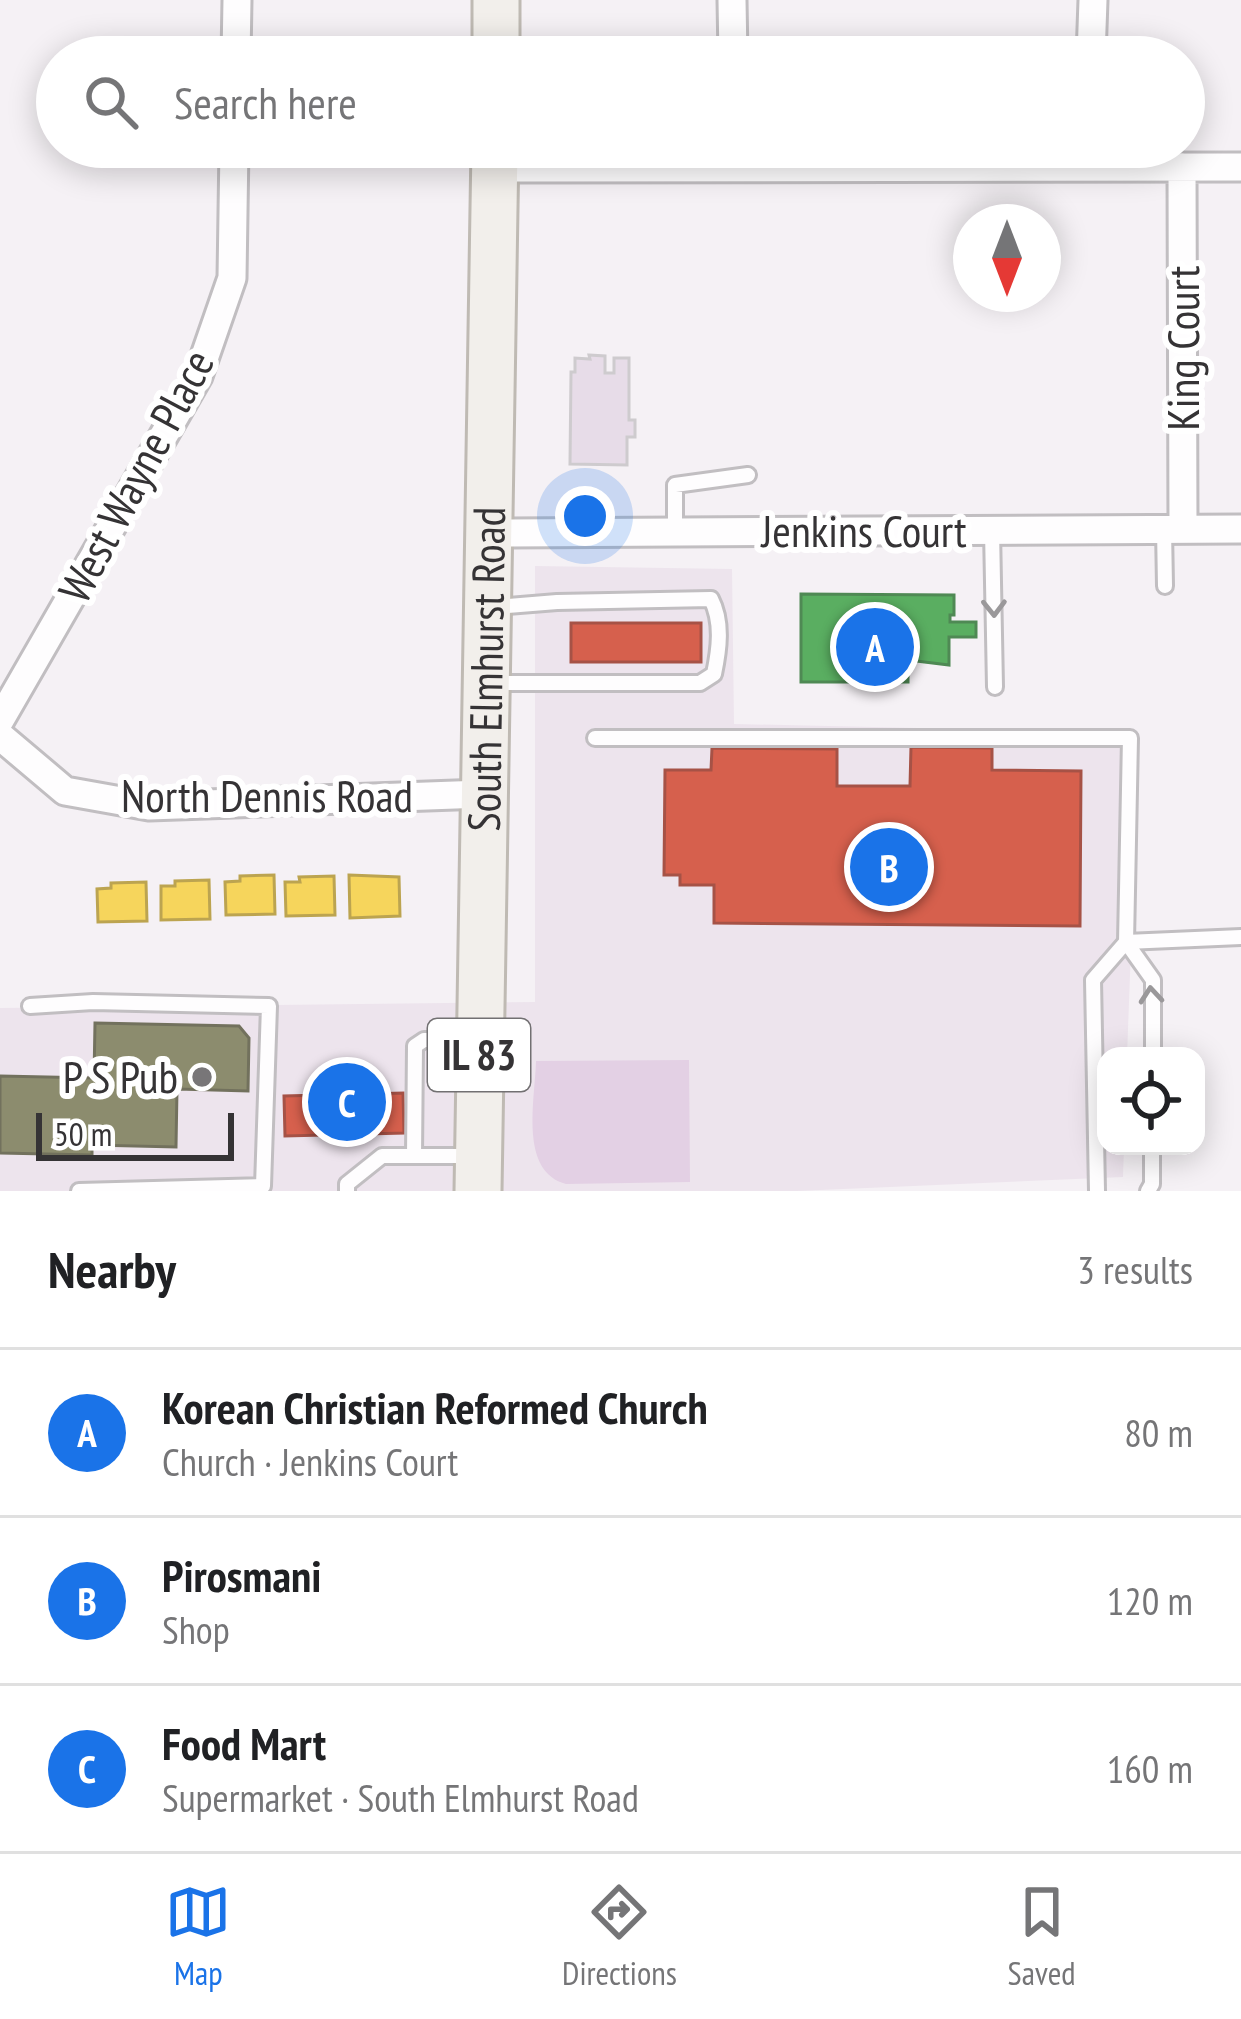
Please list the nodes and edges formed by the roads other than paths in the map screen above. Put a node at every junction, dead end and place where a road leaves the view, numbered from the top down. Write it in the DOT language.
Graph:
graph roads {
  1 [pos="237,0"];
  2 [pos="496,0"];
  3 [pos="732,0"];
  4 [pos="1093,0"];
  5 [pos="236,36"];
  6 [pos="496,36"];
  7 [pos="733,36"];
  8 [pos="1092,36"];
  9 [pos="1205,167"];
  10 [pos="1241,167"];
  11 [pos="234,168"];
  12 [pos="495,168"];
  13 [pos="1182,168"];
  14 [pos="748,475"];
  15 [pos="1173,529"];
  16 [pos="1241,529"];
  17 [pos="992,530"];
  18 [pos="675,532"];
  19 [pos="488,533"];
  20 [pos="1165,586"];
  21 [pos="486,608"];
  22 [pos="485,683"];
  23 [pos="995,687"];
  24 [pos="0,721"];
  25 [pos="0,736"];
  26 [pos="595,738"];
  27 [pos="483,794"];
  28 [pos="1241,937"];
  29 [pos="1126,942"];
  30 [pos="30,1006"];
  31 [pos="480,1040"];
  32 [pos="1153,1047"];
  33 [pos="1152,1155"];
  34 [pos="414,1156"];
  35 [pos="478,1174"];
  36 [pos="233,1189"];
  37 [pos="79,1191"];
  38 [pos="347,1191"];
  39 [pos="1097,1191"];
  40 [pos="1148,1191"];
  1 -- 5 [label="street"];
  2 -- 6 [label="main road"];
  3 -- 7 [label="street"];
  4 -- 8 [label="street"];
  9 -- 10 [label="street"];
  11 -- 24 [label="street, West Wayne Place"];
  12 -- 19 [label="main road, South Elmhurst Road / IL 83"];
  13 -- 15 [label="street, King Court"];
  14 -- 18 [label="lane"];
  15 -- 16 [label="street, Jenkins Court"];
  15 -- 17 [label="street, Jenkins Court"];
  15 -- 20 [label="lane"];
  17 -- 18 [label="street, Jenkins Court"];
  17 -- 23 [label="lane, one-way"];
  18 -- 19 [label="street, Jenkins Court"];
  19 -- 21 [label="main road, South Elmhurst Road / IL 83"];
  21 -- 22 [label="main road, South Elmhurst Road / IL 83"];
  21 -- 22 [label="lane"];
  22 -- 27 [label="main road, South Elmhurst Road / IL 83"];
  25 -- 27 [label="street, North Dennis Road"];
  26 -- 29 [label="lane"];
  27 -- 31 [label="main road, South Elmhurst Road / IL 83"];
  28 -- 29 [label="lane"];
  32 -- 29 [label="lane, one-way"];
  29 -- 39 [label="lane"];
  30 -- 36 [label="lane"];
  31 -- 34 [label="lane"];
  31 -- 35 [label="main road, South Elmhurst Road / IL 83"];
  33 -- 40 [label="lane"];
  34 -- 35 [label="lane"];
  34 -- 38 [label="lane"];
  36 -- 37 [label="lane"];
}
